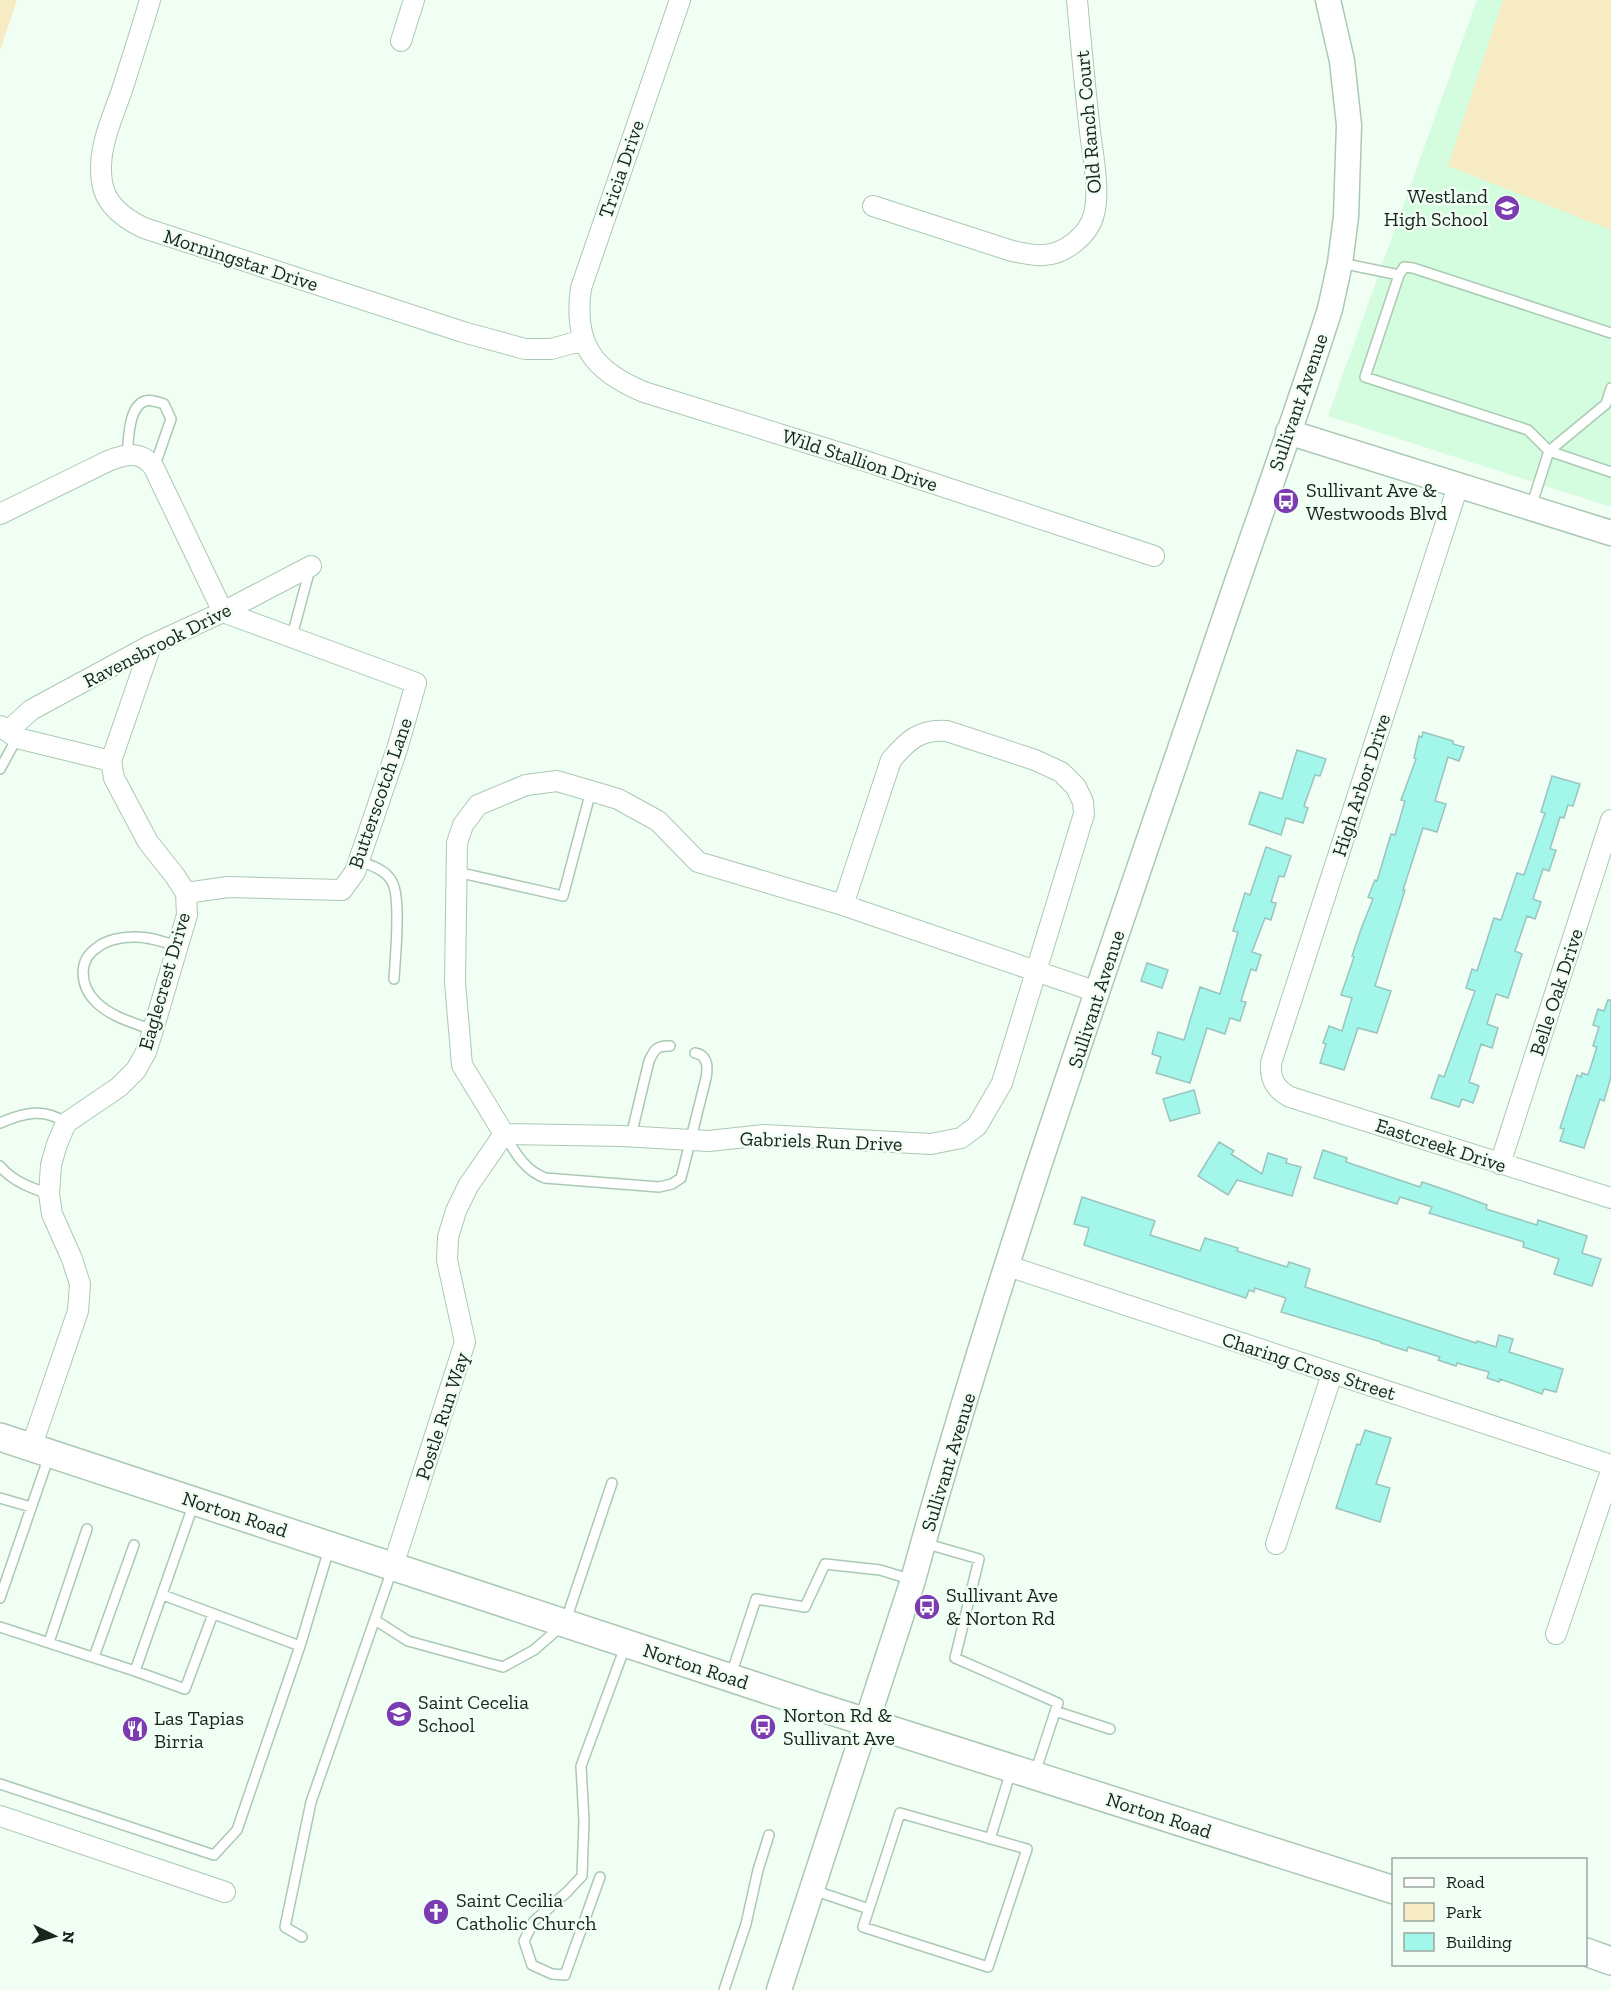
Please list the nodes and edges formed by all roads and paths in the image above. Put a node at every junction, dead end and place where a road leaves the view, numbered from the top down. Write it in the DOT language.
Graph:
graph roads {
  1 [pos="150,0"];
  2 [pos="414,0"];
  3 [pos="680,0"];
  4 [pos="1077,0"];
  5 [pos="1328,0"];
  6 [pos="401,41"];
  7 [pos="873,206"];
  8 [pos="1340,263"];
  9 [pos="1399,275"];
  10 [pos="1611,333"];
  11 [pos="584,340"];
  12 [pos="1611,388"];
  13 [pos="1288,432"];
  14 [pos="1549,451"];
  15 [pos="127,454"];
  16 [pos="154,468"];
  17 [pos="1611,472"];
  18 [pos="1458,486"];
  19 [pos="1531,507"];
  20 [pos="0,514"];
  21 [pos="1611,533"];
  22 [pos="1154,556"];
  23 [pos="310,566"];
  24 [pos="223,612"];
  25 [pos="292,636"];
  26 [pos="151,645"];
  27 [pos="8,732"];
  28 [pos="111,761"];
  29 [pos="0,769"];
  30 [pos="591,791"];
  31 [pos="1611,820"];
  32 [pos="359,861"];
  33 [pos="457,872"];
  34 [pos="186,893"];
  35 [pos="843,905"];
  36 [pos="178,945"];
  37 [pos="1035,971"];
  38 [pos="394,978"];
  39 [pos="1097,993"];
  40 [pos="153,1030"];
  41 [pos="670,1046"];
  42 [pos="695,1053"];
  43 [pos="1275,1085"];
  44 [pos="0,1123"];
  45 [pos="66,1123"];
  46 [pos="504,1134"];
  47 [pos="632,1136"];
  48 [pos="690,1140"];
  49 [pos="1500,1164"];
  50 [pos="0,1166"];
  51 [pos="49,1194"];
  52 [pos="1611,1198"];
  53 [pos="1008,1266"];
  54 [pos="1332,1374"];
  55 [pos="0,1437"];
  56 [pos="41,1451"];
  57 [pos="1611,1465"];
  58 [pos="1611,1471"];
  59 [pos="612,1483"];
  60 [pos="0,1498"];
  61 [pos="195,1501"];
  62 [pos="32,1507"];
  63 [pos="87,1529"];
  64 [pos="924,1543"];
  65 [pos="1276,1544"];
  66 [pos="134,1545"];
  67 [pos="330,1545"];
  68 [pos="393,1566"];
  69 [pos="914,1580"];
  70 [pos="164,1595"];
  71 [pos="0,1598"];
  72 [pos="213,1614"];
  73 [pos="375,1620"];
  74 [pos="565,1623"];
  75 [pos="0,1627"];
  76 [pos="1556,1634"];
  77 [pos="48,1642"];
  78 [pos="627,1643"];
  79 [pos="300,1646"];
  80 [pos="94,1657"];
  81 [pos="135,1671"];
  82 [pos="730,1678"];
  83 [pos="1055,1710"];
  84 [pos="868,1722"];
  85 [pos="1110,1729"];
  86 [pos="1022,1772"];
  87 [pos="0,1784"];
  88 [pos="0,1816"];
  89 [pos="769,1835"];
  90 [pos="990,1839"];
  91 [pos="600,1877"];
  92 [pos="1392,1889"];
  93 [pos="813,1890"];
  94 [pos="225,1892"];
  95 [pos="869,1909"];
  96 [pos="302,1937"];
  97 [pos="1587,1952"];
  98 [pos="1611,1960"];
  99 [pos="724,1990"];
  100 [pos="779,1990"];
  1 -- 11 [label="street, Morningstar Drive"];
  2 -- 6 [label="street"];
  3 -- 11 [label="street, Tricia Drive"];
  4 -- 7 [label="street, Old Ranch Court"];
  5 -- 8 [label="street, Sullivant Avenue"];
  8 -- 9 [label="lane"];
  8 -- 13 [label="street, Sullivant Avenue"];
  9 -- 10 [label="lane"];
  9 -- 14 [label="lane"];
  11 -- 22 [label="street, Wild Stallion Drive"];
  12 -- 14 [label="lane"];
  13 -- 18 [label="street"];
  13 -- 39 [label="street, Sullivant Avenue"];
  14 -- 17 [label="lane"];
  14 -- 19 [label="lane"];
  15 -- 16 [label="street"];
  15 -- 16 [label="lane"];
  15 -- 20 [label="street"];
  16 -- 24 [label="street"];
  18 -- 19 [label="street"];
  18 -- 43 [label="street, High Arbor Drive"];
  19 -- 21 [label="street"];
  23 -- 24 [label="street, Ravensbrook Drive"];
  23 -- 25 [label="lane"];
  24 -- 25 [label="street, Butterscotch Lane"];
  24 -- 26 [label="street, Ravensbrook Drive"];
  25 -- 32 [label="street, Butterscotch Lane"];
  26 -- 27 [label="street, Ravensbrook Drive"];
  26 -- 28 [label="street"];
  27 -- 28 [label="street"];
  27 -- 29 [label="lane"];
  28 -- 34 [label="street"];
  30 -- 33 [label="street"];
  30 -- 33 [label="lane"];
  30 -- 35 [label="street"];
  31 -- 49 [label="street, Belle Oak Drive"];
  32 -- 34 [label="street, Butterscotch Lane"];
  32 -- 38 [label="lane"];
  33 -- 46 [label="street"];
  34 -- 36 [label="street, Eaglecrest Drive"];
  35 -- 37 [label="street"];
  35 -- 37 [label="street, Gabriels Run Drive"];
  36 -- 40 [label="street, Eaglecrest Drive"];
  36 -- 40 [label="lane"];
  37 -- 39 [label="street"];
  37 -- 48 [label="street, Gabriels Run Drive"];
  39 -- 53 [label="street, Sullivant Avenue"];
  40 -- 45 [label="street, Eaglecrest Drive"];
  41 -- 47 [label="lane"];
  42 -- 48 [label="lane"];
  43 -- 49 [label="street, Eastcreek Drive"];
  44 -- 45 [label="lane"];
  45 -- 51 [label="street"];
  46 -- 47 [label="street, Gabriels Run Drive"];
  46 -- 48 [label="lane"];
  46 -- 68 [label="street, Postle Run Way"];
  47 -- 48 [label="street, Gabriels Run Drive"];
  49 -- 52 [label="street, Eastcreek Drive"];
  50 -- 51 [label="lane"];
  51 -- 56 [label="street"];
  53 -- 54 [label="street, Charing Cross Street"];
  53 -- 64 [label="street, Sullivant Avenue"];
  54 -- 57 [label="street, Charing Cross Street"];
  54 -- 65 [label="street"];
  55 -- 56 [label="main road, Norton Road"];
  56 -- 61 [label="main road, Norton Road"];
  56 -- 62 [label="lane"];
  58 -- 76 [label="street"];
  59 -- 74 [label="lane"];
  60 -- 62 [label="lane"];
  61 -- 67 [label="main road, Norton Road"];
  61 -- 70 [label="lane"];
  62 -- 71 [label="lane"];
  63 -- 77 [label="lane"];
  64 -- 69 [label="street, Sullivant Avenue"];
  64 -- 83 [label="lane"];
  66 -- 80 [label="lane"];
  67 -- 68 [label="main road, Norton Road"];
  67 -- 79 [label="lane"];
  68 -- 73 [label="lane"];
  68 -- 74 [label="main road, Norton Road"];
  69 -- 82 [label="lane"];
  69 -- 84 [label="street, Sullivant Avenue"];
  70 -- 72 [label="lane"];
  70 -- 81 [label="lane"];
  72 -- 79 [label="lane"];
  72 -- 81 [label="lane"];
  73 -- 74 [label="lane"];
  73 -- 96 [label="lane"];
  74 -- 78 [label="main road, Norton Road"];
  75 -- 77 [label="lane"];
  77 -- 80 [label="lane"];
  78 -- 82 [label="main road, Norton Road"];
  78 -- 91 [label="lane"];
  79 -- 87 [label="lane"];
  80 -- 81 [label="lane"];
  82 -- 84 [label="main road, Norton Road"];
  83 -- 85 [label="lane"];
  83 -- 86 [label="lane"];
  84 -- 86 [label="main road, Norton Road"];
  84 -- 93 [label="street, Sullivant Avenue"];
  86 -- 90 [label="lane"];
  86 -- 92 [label="main road, Norton Road"];
  88 -- 94 [label="street"];
  89 -- 99 [label="lane"];
  90 -- 95 [label="lane"];
  90 -- 95 [label="lane"];
  93 -- 95 [label="lane"];
  93 -- 100 [label="street, Sullivant Avenue"];
  97 -- 98 [label="main road"];
}
